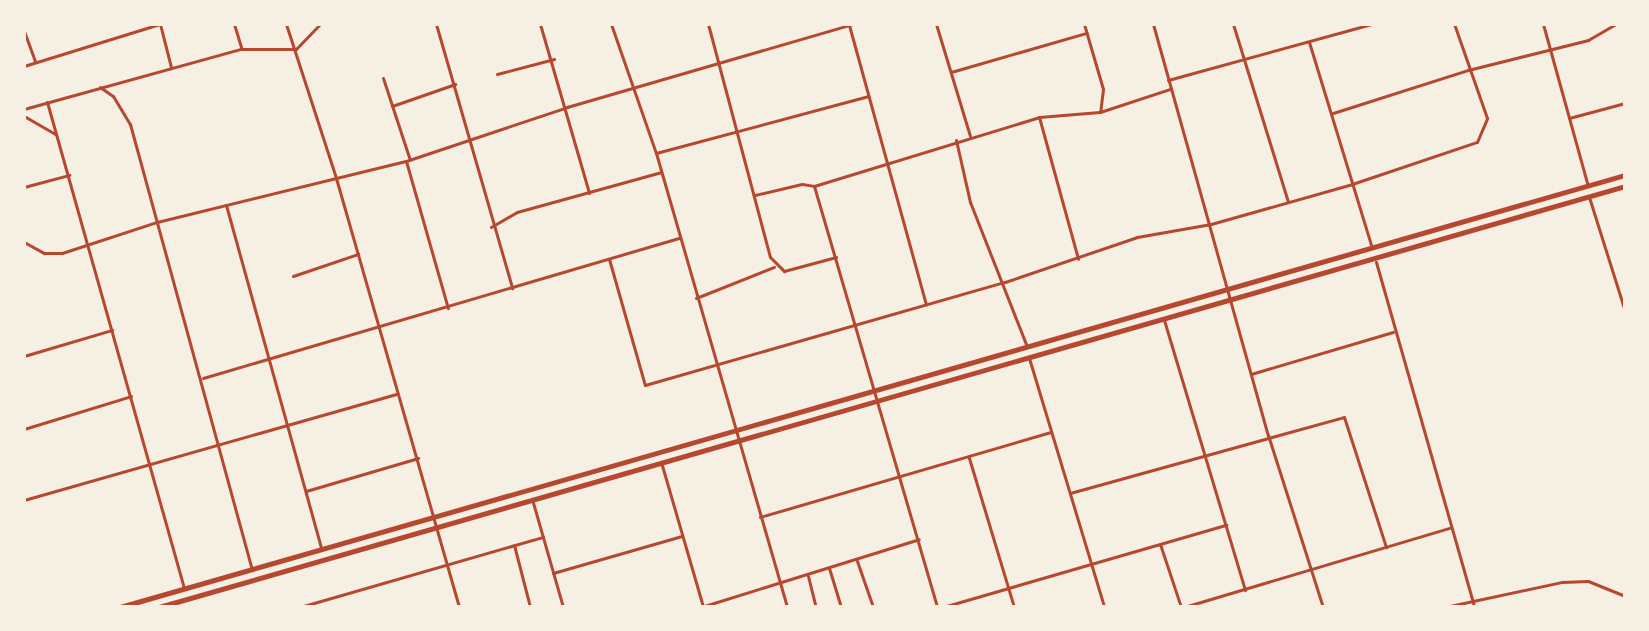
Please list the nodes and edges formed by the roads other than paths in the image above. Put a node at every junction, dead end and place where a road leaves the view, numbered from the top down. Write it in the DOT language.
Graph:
graph roads {
  1 [pos="160,24"];
  2 [pos="234,24"];
  3 [pos="286,24"];
  4 [pos="320,24"];
  5 [pos="436,24"];
  6 [pos="540,24"];
  7 [pos="611,24"];
  8 [pos="708,24"];
  9 [pos="851,24"];
  10 [pos="936,24"];
  11 [pos="1084,24"];
  12 [pos="1153,24"];
  13 [pos="1233,24"];
  14 [pos="1371,24"];
  15 [pos="1454,24"];
  16 [pos="1543,24"];
  17 [pos="1616,24"];
  18 [pos="24,31"];
  19 [pos="1086,33"];
  20 [pos="1309,42"];
  21 [pos="241,49"];
  22 [pos="296,49"];
  23 [pos="1551,52"];
  24 [pos="1244,57"];
  25 [pos="554,59"];
  26 [pos="35,63"];
  27 [pos="719,63"];
  28 [pos="24,66"];
  29 [pos="171,67"];
  30 [pos="1468,70"];
  31 [pos="951,72"];
  32 [pos="497,74"];
  33 [pos="383,78"];
  34 [pos="1168,80"];
  35 [pos="455,84"];
  36 [pos="100,87"];
  37 [pos="634,88"];
  38 [pos="1170,89"];
  39 [pos="868,96"];
  40 [pos="47,102"];
  41 [pos="1625,103"];
  42 [pos="392,106"];
  43 [pos="567,107"];
  44 [pos="24,109"];
  45 [pos="1100,112"];
  46 [pos="1333,113"];
  47 [pos="24,116"];
  48 [pos="1039,117"];
  49 [pos="1569,118"];
  50 [pos="736,129"];
  51 [pos="57,134"];
  52 [pos="970,136"];
  53 [pos="473,140"];
  54 [pos="956,140"];
  55 [pos="656,153"];
  56 [pos="408,161"];
  57 [pos="886,161"];
  58 [pos="661,172"];
  59 [pos="69,175"];
  60 [pos="1625,175"];
  61 [pos="336,178"];
  62 [pos="1352,184"];
  63 [pos="814,186"];
  64 [pos="1588,186"];
  65 [pos="1625,186"];
  66 [pos="24,187"];
  67 [pos="589,193"];
  68 [pos="755,195"];
  69 [pos="1589,197"];
  70 [pos="1288,202"];
  71 [pos="226,205"];
  72 [pos="157,222"];
  73 [pos="1211,224"];
  74 [pos="491,227"];
  75 [pos="679,238"];
  76 [pos="24,242"];
  77 [pos="90,244"];
  78 [pos="1372,248"];
  79 [pos="358,254"];
  80 [pos="836,257"];
  81 [pos="609,259"];
  82 [pos="1078,259"];
  83 [pos="1376,262"];
  84 [pos="775,266"];
  85 [pos="293,276"];
  86 [pos="1005,282"];
  87 [pos="1229,287"];
  88 [pos="512,288"];
  89 [pos="696,298"];
  90 [pos="1232,301"];
  91 [pos="926,305"];
  92 [pos="448,308"];
  93 [pos="1625,311"];
  94 [pos="1164,320"];
  95 [pos="857,324"];
  96 [pos="378,326"];
  97 [pos="113,329"];
  98 [pos="1394,332"];
  99 [pos="1027,347"];
  100 [pos="24,356"];
  101 [pos="269,356"];
  102 [pos="1029,358"];
  103 [pos="715,366"];
  104 [pos="1251,374"];
  105 [pos="202,378"];
  106 [pos="876,390"];
  107 [pos="399,393"];
  108 [pos="133,396"];
  109 [pos="879,400"];
  110 [pos="286,426"];
  111 [pos="24,429"];
  112 [pos="733,431"];
  113 [pos="1050,432"];
  114 [pos="1268,435"];
  115 [pos="736,440"];
  116 [pos="219,448"];
  117 [pos="1204,455"];
  118 [pos="968,456"];
  119 [pos="419,458"];
  120 [pos="661,462"];
  121 [pos="152,465"];
  122 [pos="899,477"];
  123 [pos="306,491"];
  124 [pos="1070,493"];
  125 [pos="532,499"];
  126 [pos="24,500"];
  127 [pos="435,516"];
  128 [pos="760,517"];
  129 [pos="438,525"];
  130 [pos="1226,525"];
  131 [pos="1450,528"];
  132 [pos="682,536"];
  133 [pos="543,537"];
  134 [pos="920,538"];
  135 [pos="1160,544"];
  136 [pos="514,545"];
  137 [pos="1386,547"];
  138 [pos="321,549"];
  139 [pos="857,561"];
  140 [pos="1090,561"];
  141 [pos="447,563"];
  142 [pos="829,568"];
  143 [pos="252,569"];
  144 [pos="1311,570"];
  145 [pos="553,573"];
  146 [pos="808,575"];
  147 [pos="780,583"];
  148 [pos="1008,587"];
  149 [pos="184,588"];
  150 [pos="1245,590"];
  151 [pos="1625,596"];
  152 [pos="192,598"];
  153 [pos="1471,598"];
  154 [pos="120,607"];
  155 [pos="159,607"];
  156 [pos="195,607"];
  157 [pos="300,607"];
  158 [pos="459,607"];
  159 [pos="530,607"];
  160 [pos="563,607"];
  161 [pos="702,607"];
  162 [pos="787,607"];
  163 [pos="816,607"];
  164 [pos="841,607"];
  165 [pos="873,607"];
  166 [pos="940,607"];
  167 [pos="1014,607"];
  168 [pos="1104,607"];
  169 [pos="1182,607"];
  170 [pos="1323,607"];
  171 [pos="1445,607"];
  172 [pos="1474,607"];
  1 -- 26 [label="street"];
  1 -- 29 [label="street"];
  2 -- 21 [label="street"];
  3 -- 22 [label="street"];
  4 -- 22 [label="street"];
  5 -- 35 [label="street"];
  6 -- 25 [label="street"];
  7 -- 37 [label="street"];
  8 -- 27 [label="street"];
  9 -- 27 [label="street"];
  9 -- 39 [label="street"];
  10 -- 31 [label="street"];
  11 -- 19 [label="street"];
  12 -- 34 [label="street"];
  13 -- 24 [label="street"];
  14 -- 20 [label="street"];
  15 -- 30 [label="street"];
  16 -- 23 [label="street"];
  17 -- 23 [label="street"];
  18 -- 26 [label="street"];
  19 -- 31 [label="street"];
  19 -- 45 [label="street"];
  20 -- 24 [label="street"];
  20 -- 46 [label="street"];
  21 -- 22 [label="street"];
  21 -- 29 [label="street"];
  22 -- 61 [label="street"];
  23 -- 30 [label="street"];
  23 -- 49 [label="street"];
  24 -- 34 [label="street"];
  24 -- 70 [label="street"];
  25 -- 32 [label="street"];
  25 -- 43 [label="street"];
  26 -- 28 [label="street"];
  27 -- 37 [label="street"];
  27 -- 50 [label="street"];
  29 -- 36 [label="street"];
  30 -- 46 [label="street"];
  30 -- 62 [label="street"];
  31 -- 52 [label="street"];
  33 -- 42 [label="street"];
  34 -- 38 [label="street"];
  35 -- 42 [label="street"];
  35 -- 53 [label="street"];
  36 -- 40 [label="street"];
  36 -- 72 [label="street"];
  37 -- 43 [label="street"];
  37 -- 55 [label="street"];
  38 -- 45 [label="street"];
  38 -- 73 [label="street"];
  39 -- 50 [label="street"];
  39 -- 57 [label="street"];
  40 -- 44 [label="street"];
  40 -- 51 [label="street"];
  41 -- 49 [label="street"];
  42 -- 56 [label="street"];
  43 -- 53 [label="street"];
  43 -- 67 [label="street"];
  45 -- 48 [label="street"];
  46 -- 62 [label="street"];
  47 -- 51 [label="street"];
  48 -- 52 [label="street"];
  48 -- 82 [label="street"];
  49 -- 64 [label="street"];
  50 -- 55 [label="street"];
  50 -- 68 [label="street"];
  51 -- 59 [label="street"];
  52 -- 54 [label="street"];
  53 -- 56 [label="street"];
  53 -- 74 [label="street"];
  54 -- 57 [label="street"];
  54 -- 86 [label="street"];
  55 -- 58 [label="street"];
  56 -- 61 [label="street"];
  56 -- 92 [label="street"];
  57 -- 63 [label="street"];
  57 -- 91 [label="street"];
  58 -- 67 [label="street"];
  58 -- 75 [label="street"];
  59 -- 66 [label="street"];
  59 -- 77 [label="street"];
  60 -- 64 [label="main road"];
  61 -- 71 [label="street"];
  61 -- 79 [label="street"];
  62 -- 70 [label="street"];
  62 -- 78 [label="street"];
  63 -- 68 [label="street"];
  63 -- 80 [label="street"];
  64 -- 78 [label="main road"];
  65 -- 69 [label="main road"];
  67 -- 74 [label="street"];
  68 -- 84 [label="street"];
  69 -- 83 [label="main road"];
  69 -- 93 [label="street"];
  70 -- 73 [label="street"];
  71 -- 72 [label="street"];
  71 -- 101 [label="street"];
  72 -- 77 [label="street"];
  72 -- 105 [label="street"];
  73 -- 82 [label="street"];
  73 -- 87 [label="street"];
  74 -- 88 [label="street"];
  75 -- 81 [label="street"];
  75 -- 89 [label="street"];
  76 -- 77 [label="street"];
  77 -- 97 [label="street"];
  78 -- 87 [label="main road"];
  79 -- 85 [label="street"];
  79 -- 96 [label="street"];
  80 -- 84 [label="street"];
  80 -- 95 [label="street"];
  81 -- 88 [label="street"];
  81 -- 103 [label="street"];
  82 -- 86 [label="street"];
  83 -- 90 [label="main road"];
  83 -- 98 [label="street"];
  84 -- 89 [label="street"];
  86 -- 91 [label="street"];
  86 -- 99 [label="street"];
  87 -- 90 [label="street"];
  87 -- 99 [label="main road"];
  88 -- 92 [label="street"];
  89 -- 103 [label="street"];
  90 -- 94 [label="main road"];
  90 -- 104 [label="street"];
  91 -- 95 [label="street"];
  92 -- 96 [label="street"];
  94 -- 102 [label="main road"];
  94 -- 117 [label="street"];
  95 -- 103 [label="street"];
  95 -- 106 [label="street"];
  96 -- 101 [label="street"];
  96 -- 107 [label="street"];
  97 -- 100 [label="street"];
  97 -- 108 [label="street"];
  98 -- 104 [label="street"];
  98 -- 131 [label="street"];
  99 -- 106 [label="main road"];
  101 -- 105 [label="street"];
  101 -- 110 [label="street"];
  102 -- 109 [label="main road"];
  102 -- 113 [label="street"];
  103 -- 112 [label="street"];
  104 -- 114 [label="street"];
  105 -- 116 [label="street"];
  106 -- 109 [label="street"];
  106 -- 112 [label="main road"];
  107 -- 110 [label="street"];
  107 -- 119 [label="street"];
  108 -- 111 [label="street"];
  108 -- 121 [label="street"];
  109 -- 115 [label="main road"];
  109 -- 122 [label="street"];
  110 -- 116 [label="street"];
  110 -- 123 [label="street"];
  112 -- 115 [label="street"];
  112 -- 127 [label="main road"];
  113 -- 118 [label="street"];
  113 -- 124 [label="street"];
  114 -- 117 [label="street"];
  114 -- 137 [label="street"];
  114 -- 144 [label="street"];
  115 -- 120 [label="main road"];
  115 -- 128 [label="street"];
  116 -- 121 [label="street"];
  116 -- 143 [label="street"];
  117 -- 124 [label="street"];
  117 -- 130 [label="street"];
  118 -- 122 [label="street"];
  118 -- 148 [label="street"];
  119 -- 123 [label="street"];
  119 -- 127 [label="street"];
  120 -- 125 [label="main road"];
  120 -- 132 [label="street"];
  121 -- 126 [label="street"];
  121 -- 149 [label="street"];
  122 -- 128 [label="street"];
  122 -- 134 [label="street"];
  123 -- 138 [label="street"];
  124 -- 140 [label="street"];
  125 -- 129 [label="main road"];
  125 -- 133 [label="street"];
  127 -- 129 [label="street"];
  127 -- 138 [label="main road"];
  128 -- 147 [label="street"];
  129 -- 141 [label="street"];
  129 -- 152 [label="main road"];
  130 -- 135 [label="street"];
  130 -- 150 [label="street"];
  131 -- 137 [label="street"];
  131 -- 153 [label="street"];
  132 -- 145 [label="street"];
  132 -- 161 [label="street"];
  133 -- 136 [label="street"];
  133 -- 145 [label="street"];
  134 -- 139 [label="street"];
  134 -- 166 [label="street"];
  135 -- 140 [label="street"];
  135 -- 169 [label="street"];
  136 -- 141 [label="street"];
  136 -- 159 [label="street"];
  137 -- 144 [label="street"];
  138 -- 143 [label="main road"];
  139 -- 142 [label="street"];
  139 -- 165 [label="street"];
  140 -- 148 [label="street"];
  140 -- 168 [label="street"];
  141 -- 157 [label="street"];
  141 -- 158 [label="street"];
  142 -- 146 [label="street"];
  142 -- 164 [label="street"];
  143 -- 149 [label="main road"];
  144 -- 150 [label="street"];
  144 -- 170 [label="street"];
  145 -- 160 [label="street"];
  146 -- 147 [label="street"];
  146 -- 163 [label="street"];
  147 -- 161 [label="street"];
  147 -- 162 [label="street"];
  148 -- 166 [label="street"];
  148 -- 167 [label="street"];
  149 -- 154 [label="main road"];
  150 -- 169 [label="street"];
  151 -- 153 [label="street"];
  152 -- 155 [label="main road"];
  152 -- 156 [label="street"];
  153 -- 171 [label="street"];
  153 -- 172 [label="street"];
}
